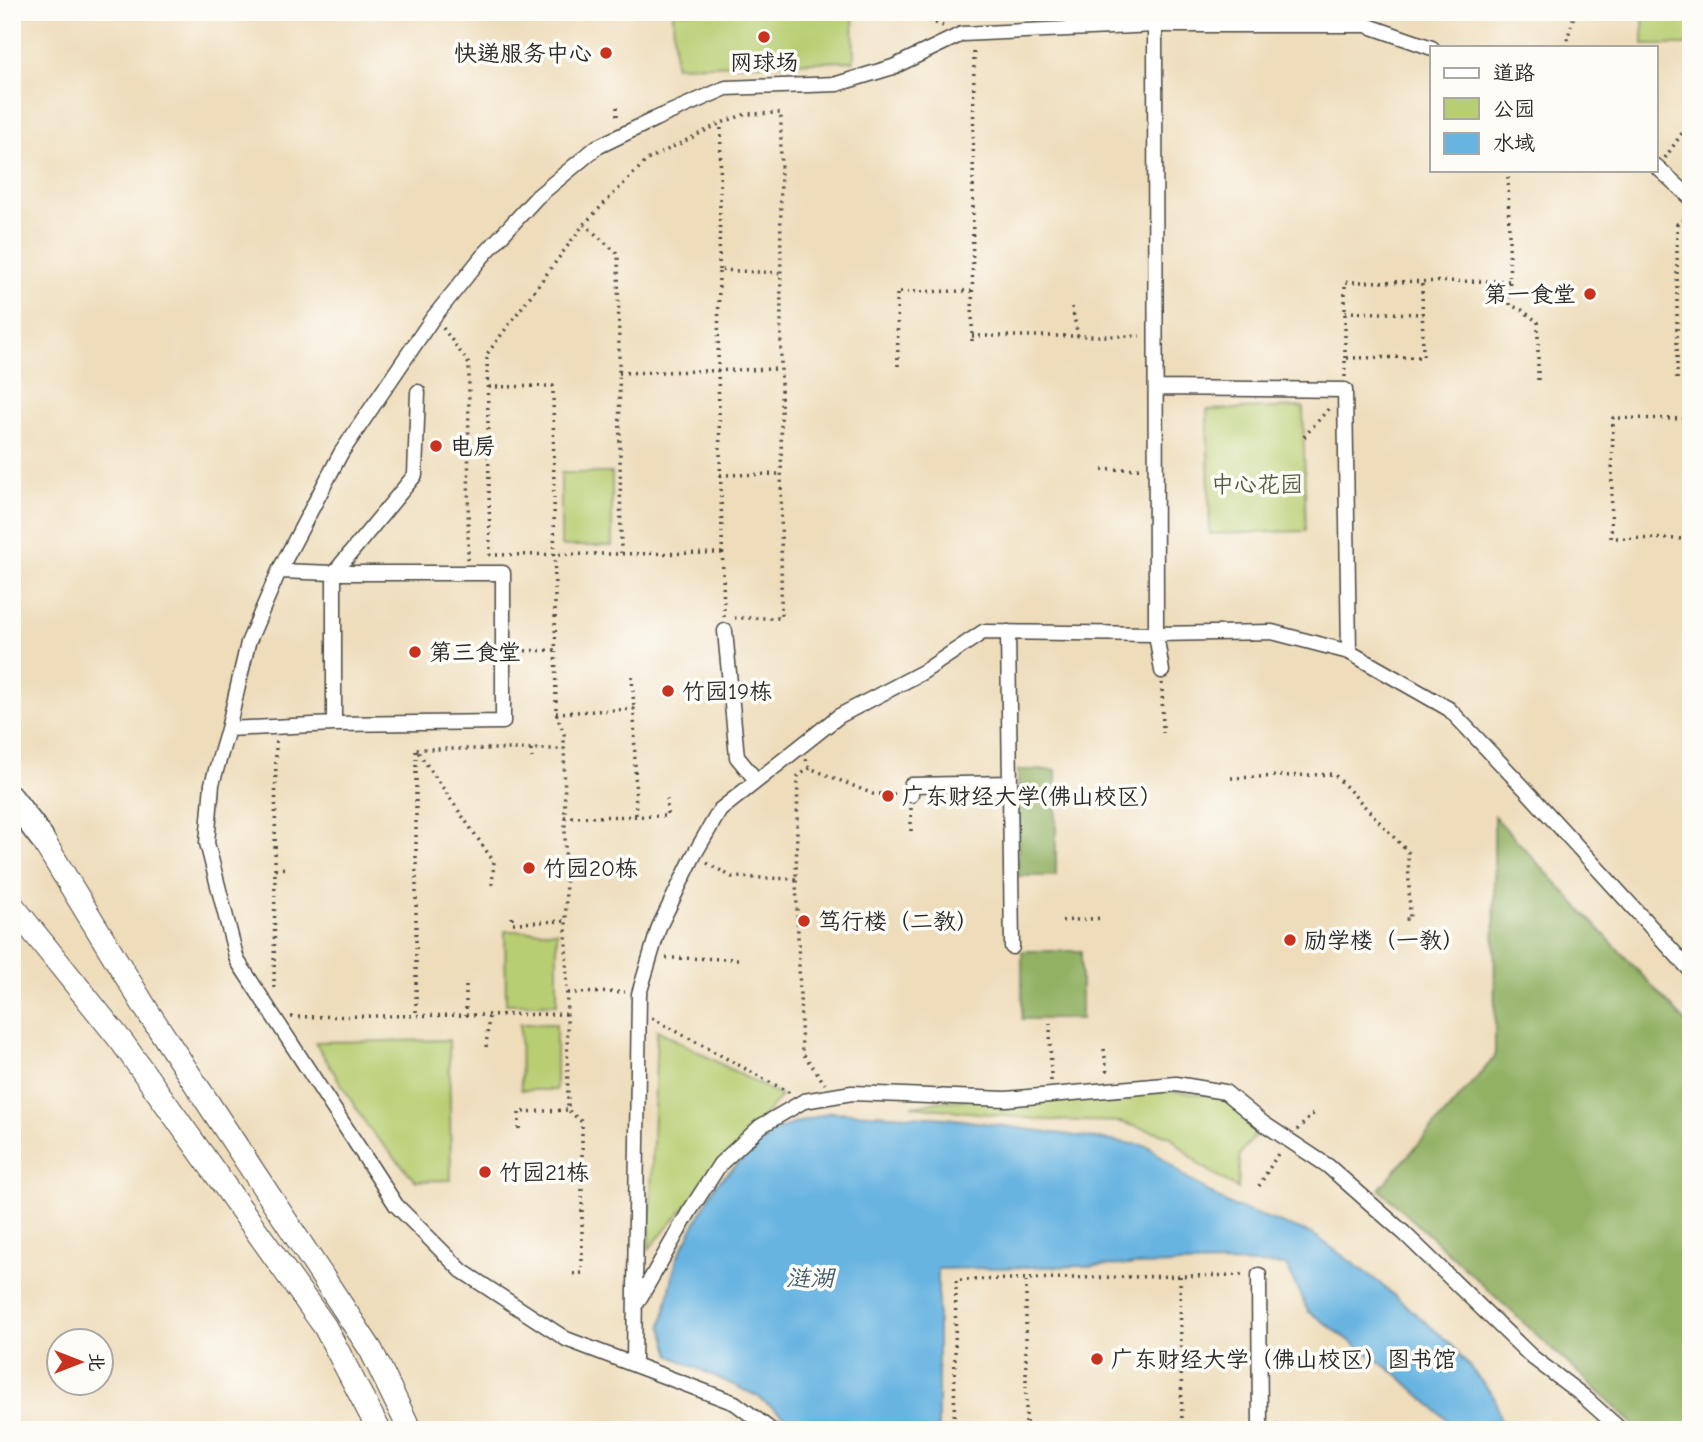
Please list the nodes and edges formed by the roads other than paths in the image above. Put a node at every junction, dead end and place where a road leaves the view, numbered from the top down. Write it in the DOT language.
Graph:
graph roads {
  1 [pos="1155,19"];
  2 [pos="1430,47"];
  3 [pos="1658,168"];
  4 [pos="1691,198"];
  5 [pos="1157,388"];
  6 [pos="418,392"];
  7 [pos="279,571"];
  8 [pos="334,573"];
  9 [pos="724,631"];
  10 [pos="1008,632"];
  11 [pos="1156,634"];
  12 [pos="1349,652"];
  13 [pos="1162,671"];
  14 [pos="334,724"];
  15 [pos="228,729"];
  16 [pos="756,780"];
  17 [pos="1010,783"];
  18 [pos="911,795"];
  19 [pos="12,799"];
  20 [pos="41,837"];
  21 [pos="12,905"];
  22 [pos="1013,947"];
  23 [pos="1691,971"];
  24 [pos="1259,1275"];
  25 [pos="636,1304"];
  26 [pos="634,1363"];
  27 [pos="1260,1428"];
  28 [pos="379,1430"];
  29 [pos="410,1430"];
  30 [pos="771,1430"];
  31 [pos="1622,1430"];
  1 -- 2 [label="street"];
  1 -- 5 [label="street"];
  1 -- 7 [label="street"];
  3 -- 4 [label="street"];
  5 -- 11 [label="street"];
  5 -- 12 [label="street"];
  6 -- 8 [label="street"];
  7 -- 8 [label="street"];
  7 -- 15 [label="street"];
  8 -- 14 [label="street"];
  8 -- 14 [label="street"];
  9 -- 16 [label="street"];
  10 -- 11 [label="street"];
  10 -- 16 [label="street"];
  10 -- 17 [label="street"];
  11 -- 12 [label="street"];
  11 -- 13 [label="street"];
  12 -- 23 [label="street"];
  14 -- 15 [label="street"];
  15 -- 26 [label="street"];
  16 -- 25 [label="street"];
  17 -- 18 [label="street"];
  17 -- 22 [label="street"];
  19 -- 20 [label="highway"];
  20 -- 29 [label="highway"];
  21 -- 28 [label="highway"];
  24 -- 27 [label="street"];
  25 -- 26 [label="street"];
  25 -- 31 [label="street"];
  26 -- 30 [label="street"];
}
